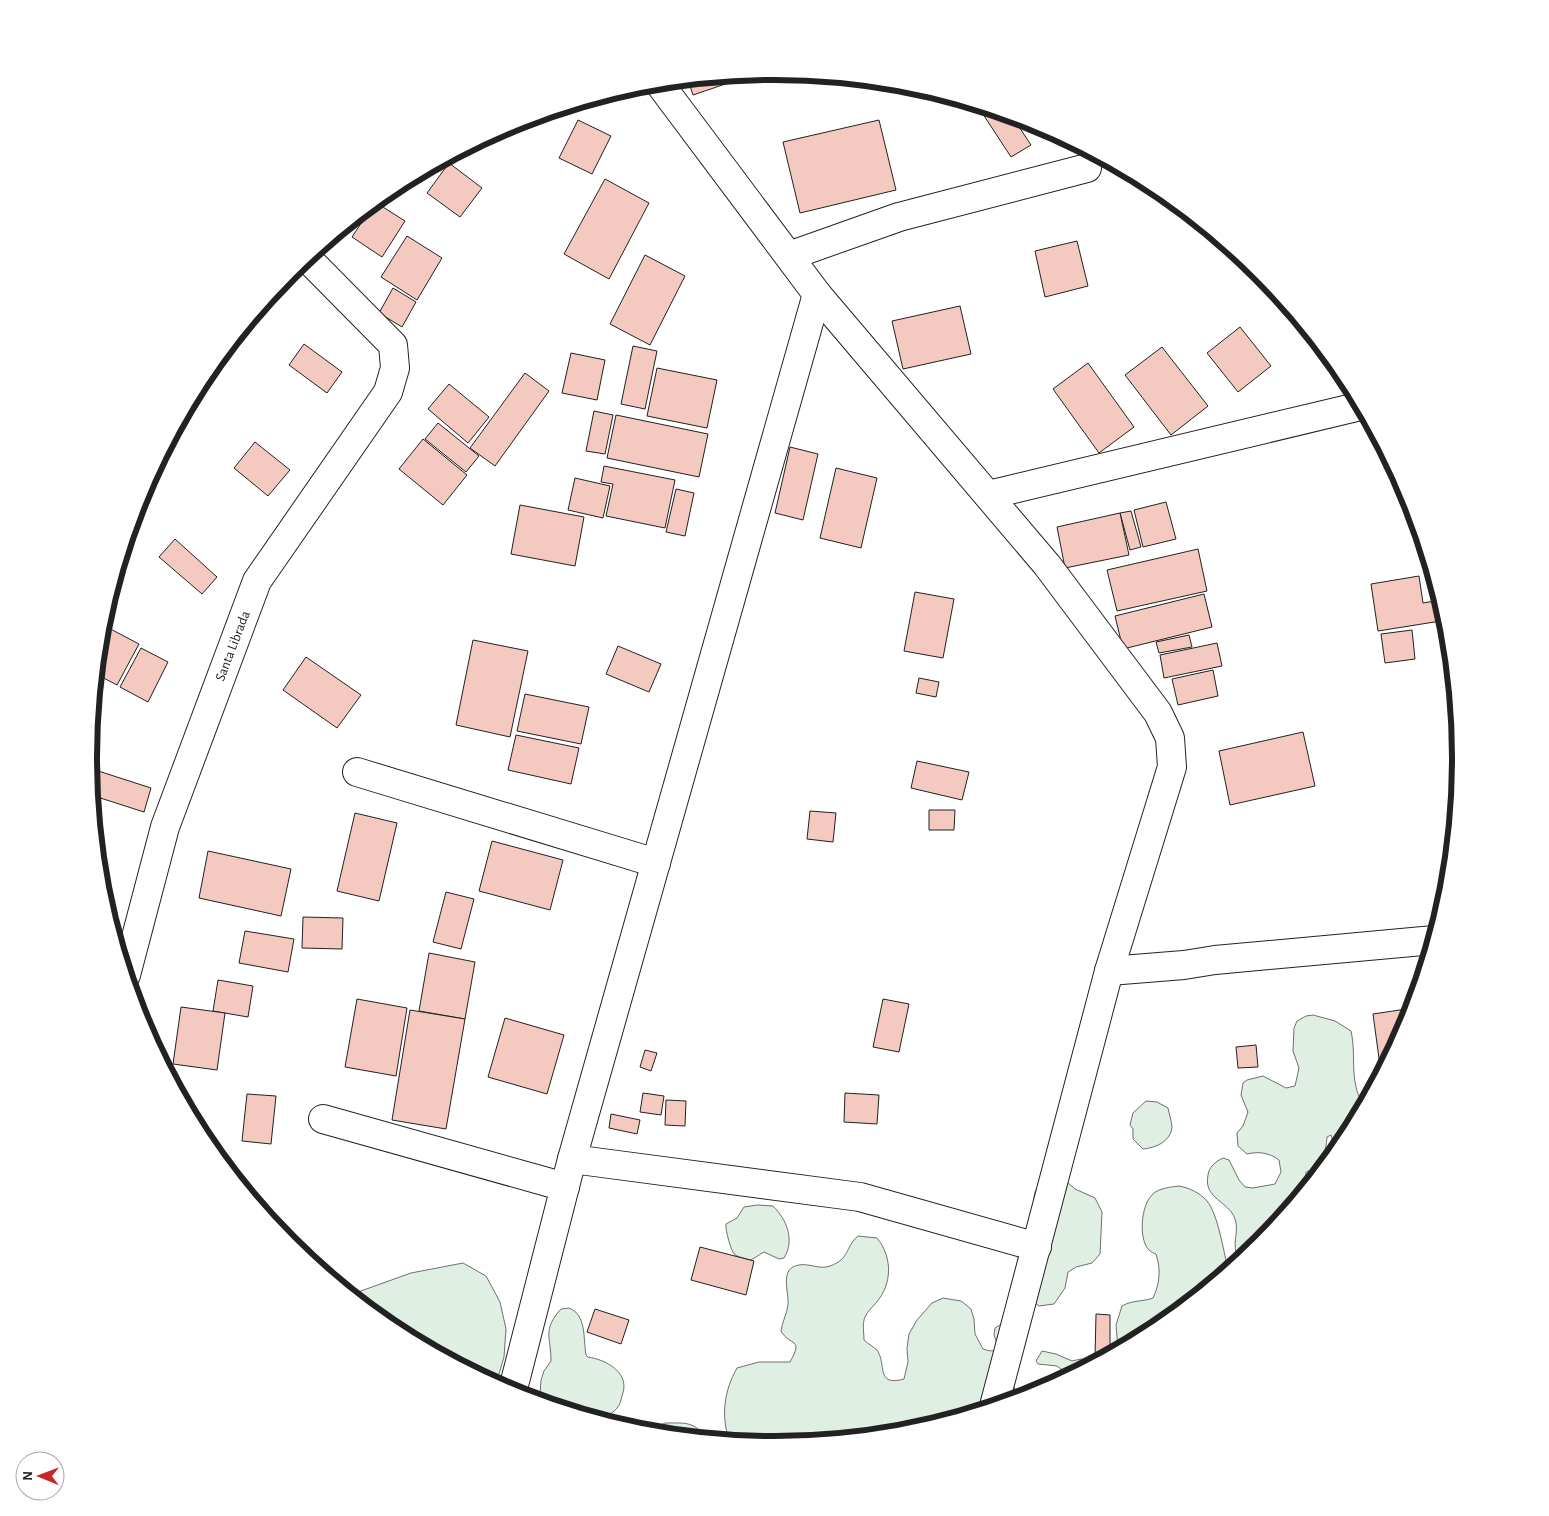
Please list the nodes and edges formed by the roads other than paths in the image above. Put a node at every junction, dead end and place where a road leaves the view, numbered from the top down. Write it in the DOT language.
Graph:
graph roads {
  1 [pos="664,90"];
  2 [pos="1087,168"];
  3 [pos="790,256"];
  4 [pos="311,263"];
  5 [pos="817,294"];
  6 [pos="1355,407"];
  7 [pos="988,495"];
  8 [pos="357,772"];
  9 [pos="656,864"];
  10 [pos="1427,941"];
  11 [pos="129,964"];
  12 [pos="1108,971"];
  13 [pos="323,1119"];
  14 [pos="572,1159"];
  15 [pos="565,1187"];
  16 [pos="1037,1247"];
  17 [pos="514,1384"];
  18 [pos="996,1398"];
  1 -- 3 [label="street"];
  2 -- 3 [label="street"];
  3 -- 5 [label="street"];
  4 -- 11 [label="street, Santa Librada"];
  5 -- 7 [label="street"];
  5 -- 9 [label="street"];
  6 -- 7 [label="street"];
  7 -- 12 [label="street"];
  8 -- 9 [label="street"];
  9 -- 14 [label="street"];
  10 -- 12 [label="street"];
  12 -- 16 [label="street"];
  13 -- 15 [label="street"];
  14 -- 15 [label="street"];
  14 -- 16 [label="street"];
  15 -- 17 [label="street"];
  16 -- 18 [label="street"];
}
